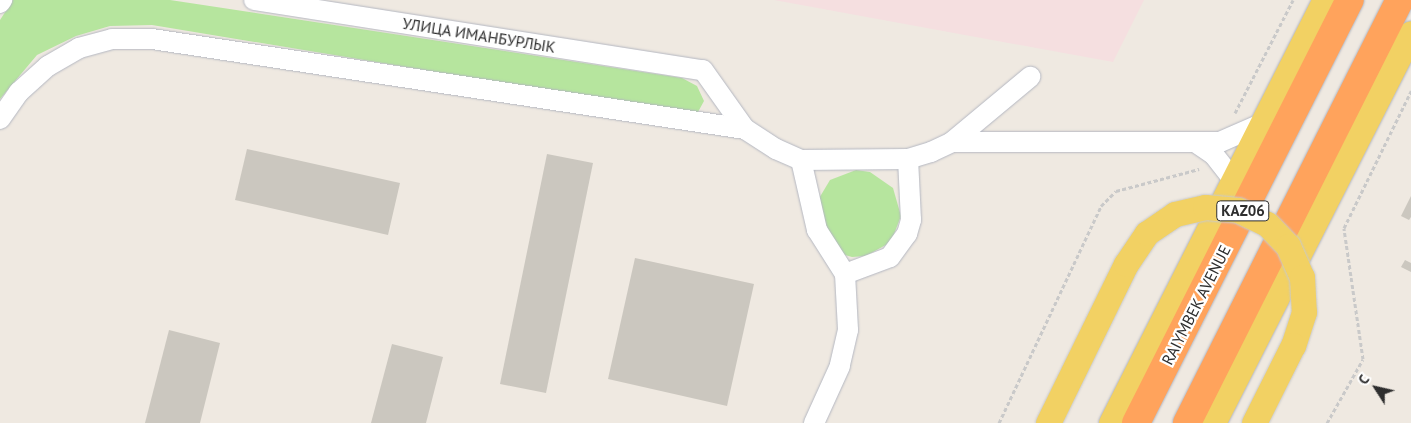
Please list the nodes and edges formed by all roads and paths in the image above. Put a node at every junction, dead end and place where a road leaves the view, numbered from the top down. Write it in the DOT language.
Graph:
graph roads {
  1 [pos="254,0"];
  2 [pos="1293,0"];
  3 [pos="1325,0"];
  4 [pos="1350,0"];
  5 [pos="1400,0"];
  6 [pos="1411,33"];
  7 [pos="1030,77"];
  8 [pos="1411,91"];
  9 [pos="0,119"];
  10 [pos="1263,123"];
  11 [pos="745,129"];
  12 [pos="952,142"];
  13 [pos="1217,148"];
  14 [pos="908,159"];
  15 [pos="800,160"];
  16 [pos="1234,181"];
  17 [pos="845,274"];
  18 [pos="814,423"];
  19 [pos="999,423"];
  20 [pos="1048,423"];
  21 [pos="1111,423"];
  22 [pos="1136,423"];
  23 [pos="1187,423"];
  24 [pos="1212,423"];
  25 [pos="1254,423"];
  26 [pos="1327,423"];
  1 -- 11 [label="street, УЛИЦА ИМАНБУРЛЫК"];
  2 -- 13 [label="path"];
  3 -- 10 [label="main road"];
  4 -- 22 [label="highway, RAIYMBEK AVENUE / KАZ06"];
  5 -- 23 [label="highway, KАZ06"];
  6 -- 24 [label="main road"];
  7 -- 12 [label="street"];
  8 -- 26 [label="path"];
  9 -- 11 [label="street"];
  10 -- 13 [label="street"];
  10 -- 16 [label="main road"];
  11 -- 15 [label="street"];
  12 -- 13 [label="street"];
  12 -- 14 [label="street"];
  13 -- 16 [label="street"];
  13 -- 19 [label="path"];
  14 -- 15 [label="street"];
  14 -- 17 [label="street"];
  15 -- 17 [label="street"];
  16 -- 21 [label="main road"];
  17 -- 18 [label="street"];
  20 -- 25 [label="main road, bridge"];
}
